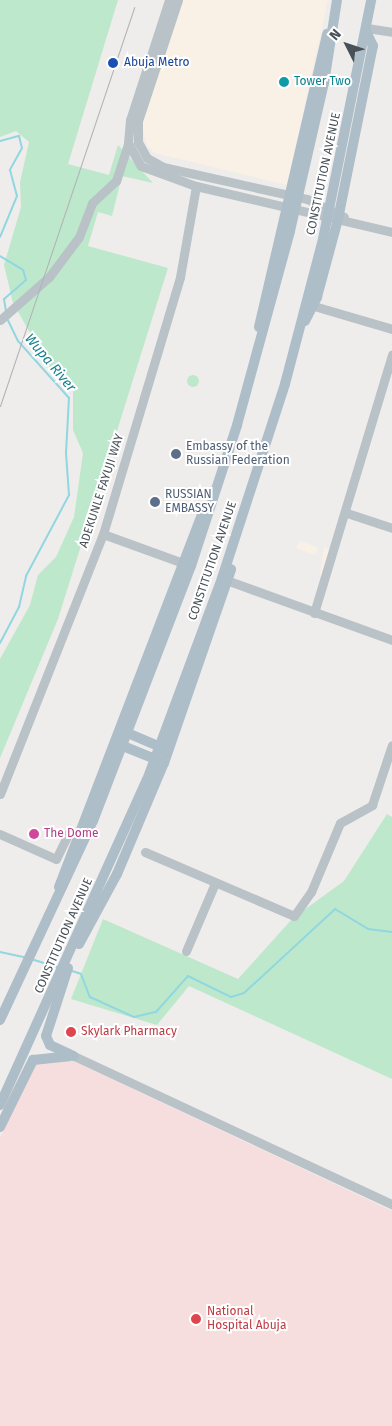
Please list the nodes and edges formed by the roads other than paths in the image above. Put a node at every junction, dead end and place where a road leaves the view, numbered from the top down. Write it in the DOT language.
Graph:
graph roads {
  1 [pos="169,0"];
  2 [pos="178,0"];
  3 [pos="337,0"];
  4 [pos="371,0"];
  5 [pos="335,12"];
  6 [pos="367,30"];
  7 [pos="392,32"];
  8 [pos="128,143"];
  9 [pos="196,186"];
  10 [pos="289,194"];
  11 [pos="285,209"];
  12 [pos="341,217"];
  13 [pos="392,232"];
  14 [pos="314,306"];
  15 [pos="0,320"];
  16 [pos="392,329"];
  17 [pos="299,331"];
  18 [pos="392,355"];
  19 [pos="256,357"];
  20 [pos="218,484"];
  21 [pos="243,513"];
  22 [pos="347,513"];
  23 [pos="392,528"];
  24 [pos="103,534"];
  25 [pos="183,563"];
  26 [pos="228,581"];
  27 [pos="314,613"];
  28 [pos="392,640"];
  29 [pos="122,731"];
  30 [pos="117,744"];
  31 [pos="392,745"];
  32 [pos="168,750"];
  33 [pos="164,763"];
  34 [pos="0,794"];
  35 [pos="0,834"];
  36 [pos="68,834"];
  37 [pos="145,852"];
  38 [pos="215,883"];
  39 [pos="58,898"];
  40 [pos="72,951"];
  41 [pos="186,951"];
  42 [pos="49,1012"];
  43 [pos="0,1019"];
  44 [pos="74,1056"];
  45 [pos="0,1105"];
  46 [pos="0,1127"];
  47 [pos="392,1204"];
  1 -- 8 [label="street"];
  2 -- 10 [label="street"];
  3 -- 5 [label="main road, CONSTITUTION AVENUE"];
  4 -- 6 [label="main road, CONSTITUTION AVENUE"];
  5 -- 10 [label="main road"];
  5 -- 19 [label="main road, CONSTITUTION AVENUE"];
  6 -- 7 [label="street"];
  6 -- 12 [label="main road"];
  6 -- 17 [label="main road, CONSTITUTION AVENUE"];
  8 -- 9 [label="street"];
  8 -- 15 [label="street"];
  9 -- 11 [label="street"];
  9 -- 24 [label="street, ADEKUNLE FAYUJI WAY"];
  10 -- 11 [label="main road"];
  10 -- 12 [label="street"];
  11 -- 12 [label="street"];
  11 -- 19 [label="main road"];
  12 -- 13 [label="street"];
  12 -- 14 [label="main road"];
  14 -- 16 [label="street"];
  14 -- 17 [label="main road"];
  17 -- 21 [label="main road, CONSTITUTION AVENUE"];
  18 -- 22 [label="street"];
  19 -- 20 [label="main road, CONSTITUTION AVENUE"];
  20 -- 25 [label="main road"];
  20 -- 39 [label="main road, CONSTITUTION AVENUE"];
  21 -- 26 [label="main road"];
  21 -- 40 [label="main road, CONSTITUTION AVENUE"];
  22 -- 23 [label="street"];
  22 -- 27 [label="street"];
  24 -- 25 [label="street"];
  24 -- 34 [label="street, ADEKUNLE FAYUJI WAY"];
  25 -- 29 [label="main road"];
  26 -- 27 [label="street"];
  26 -- 32 [label="main road"];
  27 -- 28 [label="street"];
  29 -- 30 [label="main road"];
  29 -- 32 [label="main road"];
  30 -- 33 [label="main road"];
  30 -- 39 [label="main road"];
  31 -- 38 [label="street"];
  32 -- 33 [label="main road"];
  33 -- 40 [label="main road"];
  35 -- 36 [label="street"];
  37 -- 38 [label="street"];
  38 -- 41 [label="street"];
  39 -- 43 [label="main road, CONSTITUTION AVENUE"];
  40 -- 42 [label="main road, CONSTITUTION AVENUE"];
  42 -- 44 [label="main road"];
  42 -- 45 [label="main road, CONSTITUTION AVENUE"];
  44 -- 46 [label="main road"];
  44 -- 47 [label="street"];
}
